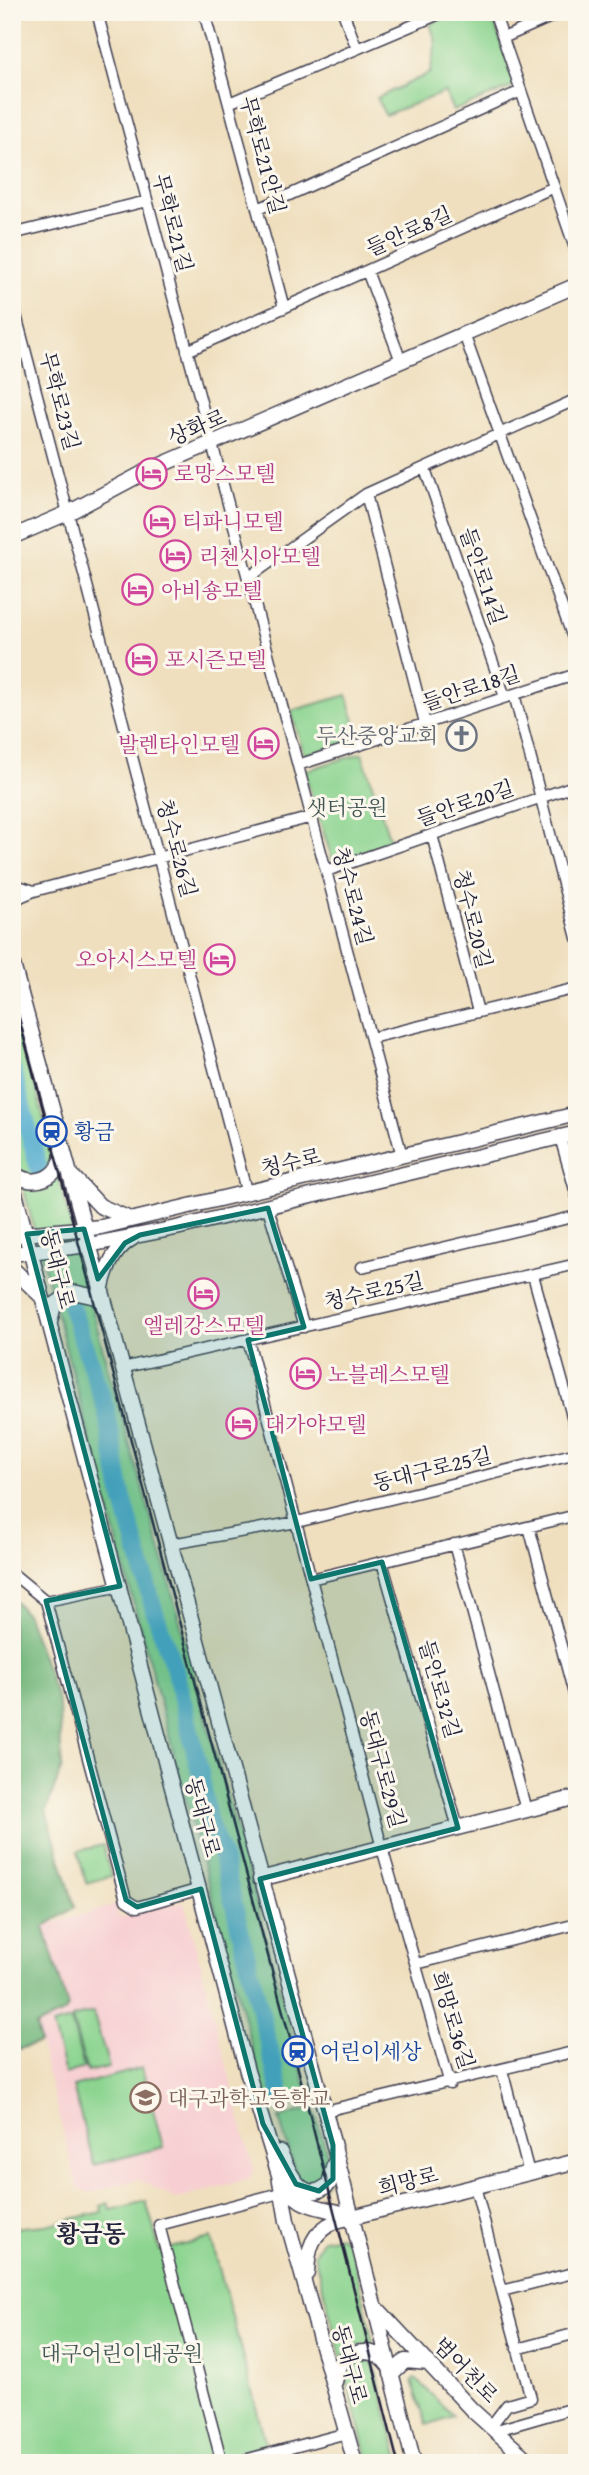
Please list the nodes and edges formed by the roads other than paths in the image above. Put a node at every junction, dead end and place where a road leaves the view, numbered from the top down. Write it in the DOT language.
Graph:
graph roads {
  1 [pos="97,12"];
  2 [pos="204,12"];
  3 [pos="344,12"];
  4 [pos="444,12"];
  5 [pos="494,12"];
  6 [pos="562,12"];
  7 [pos="503,38"];
  8 [pos="357,49"];
  9 [pos="521,91"];
  10 [pos="229,103"];
  11 [pos="554,187"];
  12 [pos="147,201"];
  13 [pos="258,209"];
  14 [pos="12,234"];
  15 [pos="577,254"];
  16 [pos="367,271"];
  17 [pos="577,285"];
  18 [pos="12,300"];
  19 [pos="284,308"];
  20 [pos="464,334"];
  21 [pos="187,351"];
  22 [pos="401,361"];
  23 [pos="577,399"];
  24 [pos="500,435"];
  25 [pos="212,443"];
  26 [pos="425,469"];
  27 [pos="366,494"];
  28 [pos="70,512"];
  29 [pos="12,537"];
  30 [pos="248,578"];
  31 [pos="577,649"];
  32 [pos="577,674"];
  33 [pos="509,696"];
  34 [pos="425,723"];
  35 [pos="298,765"];
  36 [pos="577,785"];
  37 [pos="540,797"];
  38 [pos="312,817"];
  39 [pos="432,835"];
  40 [pos="160,858"];
  41 [pos="326,871"];
  42 [pos="12,884"];
  43 [pos="34,891"];
  44 [pos="12,906"];
  45 [pos="577,938"];
  46 [pos="12,961"];
  47 [pos="577,988"];
  48 [pos="478,1012"];
  49 [pos="371,1038"];
  50 [pos="577,1114"];
  51 [pos="577,1133"];
  52 [pos="560,1137"];
  53 [pos="61,1145"];
  54 [pos="402,1156"];
  55 [pos="68,1167"];
  56 [pos="12,1172"];
  57 [pos="14,1188"];
  58 [pos="247,1194"];
  59 [pos="577,1197"];
  60 [pos="268,1208"];
  61 [pos="12,1213"];
  62 [pos="577,1216"];
  63 [pos="131,1219"];
  64 [pos="84,1229"];
  65 [pos="20,1234"];
  66 [pos="140,1235"];
  67 [pos="89,1245"];
  68 [pos="31,1253"];
  69 [pos="12,1254"];
  70 [pos="577,1264"];
  71 [pos="362,1267"];
  72 [pos="12,1268"];
  73 [pos="533,1275"];
  74 [pos="102,1289"];
  75 [pos="44,1301"];
  76 [pos="108,1317"];
  77 [pos="304,1327"];
  78 [pos="51,1329"];
  79 [pos="248,1340"];
  80 [pos="122,1368"];
  81 [pos="577,1434"];
  82 [pos="577,1453"];
  83 [pos="577,1515"];
  84 [pos="297,1522"];
  85 [pos="529,1527"];
  86 [pos="171,1544"];
  87 [pos="454,1544"];
  88 [pos="382,1562"];
  89 [pos="12,1573"];
  90 [pos="312,1578"];
  91 [pos="121,1586"];
  92 [pos="46,1601"];
  93 [pos="577,1705"];
  94 [pos="577,1797"];
  95 [pos="526,1810"];
  96 [pos="458,1828"];
  97 [pos="382,1847"];
  98 [pos="260,1879"];
  99 [pos="200,1889"];
  100 [pos="577,1924"];
  101 [pos="416,1964"];
  102 [pos="577,2051"];
  103 [pos="502,2070"];
  104 [pos="450,2084"];
  105 [pos="325,2111"];
  106 [pos="263,2124"];
  107 [pos="333,2145"];
  108 [pos="577,2161"];
  109 [pos="528,2173"];
  110 [pos="279,2176"];
  111 [pos="475,2186"];
  112 [pos="280,2193"];
  113 [pos="352,2216"];
  114 [pos="577,2272"];
  115 [pos="307,2285"];
  116 [pos="502,2291"];
  117 [pos="373,2305"];
  118 [pos="577,2333"];
  119 [pos="517,2349"];
  120 [pos="429,2363"];
  121 [pos="391,2371"];
  122 [pos="337,2395"];
  123 [pos="577,2407"];
  124 [pos="494,2428"];
  125 [pos="346,2433"];
  126 [pos="222,2463"];
  127 [pos="233,2463"];
  128 [pos="355,2463"];
  129 [pos="414,2463"];
  130 [pos="531,2463"];
  1 -- 12 [label="street, 무학로21길"];
  2 -- 10 [label="street, 무학로21안길"];
  3 -- 8 [label="street"];
  4 -- 8 [label="street"];
  5 -- 7 [label="street"];
  6 -- 7 [label="street"];
  7 -- 9 [label="street"];
  8 -- 10 [label="street"];
  9 -- 11 [label="street"];
  9 -- 13 [label="street"];
  10 -- 13 [label="street, 무학로21안길"];
  11 -- 15 [label="street"];
  11 -- 16 [label="street, 들안로8길"];
  12 -- 14 [label="street"];
  12 -- 21 [label="street, 무학로21길"];
  13 -- 19 [label="street, 무학로21안길"];
  16 -- 19 [label="street, 들안로8길"];
  16 -- 22 [label="street"];
  17 -- 20 [label="main road, 상화로"];
  18 -- 28 [label="street, 무학로23길"];
  19 -- 21 [label="street, 들안로8길"];
  20 -- 22 [label="main road, 상화로"];
  20 -- 24 [label="street"];
  21 -- 25 [label="street, 무학로21길"];
  22 -- 25 [label="main road, 상화로"];
  23 -- 24 [label="street"];
  24 -- 26 [label="street"];
  24 -- 31 [label="street"];
  25 -- 28 [label="main road, 상화로"];
  25 -- 30 [label="street, 청수로24길"];
  26 -- 27 [label="street"];
  26 -- 33 [label="street, 들안로14길"];
  27 -- 30 [label="street"];
  27 -- 34 [label="street"];
  28 -- 29 [label="main road, 상화로"];
  28 -- 40 [label="street, 청수로26길"];
  30 -- 35 [label="street, 청수로24길"];
  32 -- 33 [label="street, 들안로18길"];
  33 -- 34 [label="street, 들안로18길"];
  33 -- 37 [label="street, 들안로14길"];
  34 -- 35 [label="street, 들안로18길"];
  35 -- 38 [label="street, 청수로24길"];
  36 -- 37 [label="street, 들안로20길"];
  37 -- 39 [label="street, 들안로20길"];
  37 -- 45 [label="street"];
  38 -- 40 [label="street"];
  38 -- 41 [label="street, 청수로24길"];
  39 -- 41 [label="street, 들안로20길"];
  39 -- 48 [label="street, 청수로20길"];
  40 -- 43 [label="street"];
  40 -- 58 [label="street, 청수로26길"];
  41 -- 49 [label="street, 청수로24길"];
  42 -- 43 [label="street"];
  43 -- 44 [label="street"];
  46 -- 53 [label="main road, 동대구로"];
  47 -- 48 [label="street"];
  48 -- 49 [label="street"];
  49 -- 54 [label="street, 청수로24길"];
  50 -- 54 [label="main road, 청수로"];
  51 -- 52 [label="main road, 청수로"];
  52 -- 59 [label="street"];
  52 -- 60 [label="main road, 청수로"];
  53 -- 55 [label="main road, 동대구로"];
  53 -- 56 [label="main road"];
  54 -- 58 [label="main road, 청수로"];
  55 -- 63 [label="main road"];
  55 -- 64 [label="main road, 동대구로"];
  57 -- 61 [label="main road"];
  57 -- 65 [label="main road, 동대구로"];
  58 -- 63 [label="main road, 청수로"];
  60 -- 66 [label="main road, 청수로"];
  60 -- 77 [label="street, 청수로25길"];
  62 -- 71 [label="street"];
  63 -- 64 [label="main road, 청수로"];
  64 -- 65 [label="main road, 청수로"];
  64 -- 67 [label="main road, 동대구로"];
  65 -- 68 [label="main road, 동대구로"];
  66 -- 67 [label="main road, 청수로"];
  66 -- 74 [label="main road"];
  67 -- 68 [label="main road, 청수로"];
  67 -- 74 [label="main road, 동대구로"];
  68 -- 69 [label="main road, 청수로"];
  68 -- 75 [label="main road, 동대구로"];
  70 -- 73 [label="street, 청수로25길"];
  72 -- 75 [label="main road"];
  73 -- 77 [label="street, 청수로25길"];
  73 -- 81 [label="street"];
  74 -- 76 [label="main road, 동대구로"];
  75 -- 78 [label="main road, 동대구로"];
  76 -- 78 [label="main road"];
  76 -- 80 [label="main road, 동대구로"];
  77 -- 79 [label="street"];
  78 -- 91 [label="main road, 동대구로"];
  79 -- 80 [label="street"];
  79 -- 84 [label="street"];
  80 -- 86 [label="main road, 동대구로"];
  82 -- 84 [label="street, 동대구로25길"];
  83 -- 85 [label="street"];
  84 -- 86 [label="street, 동대구로25길"];
  84 -- 90 [label="street, 동대구로29길"];
  85 -- 87 [label="street"];
  85 -- 93 [label="street"];
  86 -- 98 [label="main road, 동대구로"];
  87 -- 88 [label="street"];
  87 -- 95 [label="street"];
  88 -- 90 [label="street"];
  88 -- 96 [label="street, 들안로32길"];
  89 -- 92 [label="street"];
  90 -- 97 [label="street, 동대구로29길"];
  91 -- 92 [label="street"];
  91 -- 99 [label="main road, 동대구로"];
  92 -- 99 [label="street"];
  94 -- 95 [label="main road"];
  95 -- 96 [label="main road"];
  96 -- 97 [label="main road"];
  97 -- 98 [label="main road, 동대구로29길"];
  97 -- 101 [label="street, 희망로36길"];
  98 -- 105 [label="main road, 동대구로"];
  99 -- 106 [label="main road, 동대구로"];
  100 -- 101 [label="street, 희망로36길"];
  101 -- 104 [label="street, 희망로36길"];
  102 -- 103 [label="street, 희망로36길"];
  103 -- 104 [label="street, 희망로36길"];
  103 -- 109 [label="street"];
  104 -- 105 [label="street"];
  105 -- 107 [label="main road, 동대구로"];
  106 -- 107 [label="main road"];
  106 -- 110 [label="main road, 동대구로"];
  107 -- 113 [label="main road, 동대구로"];
  108 -- 109 [label="main road, 희망로"];
  109 -- 111 [label="main road, 희망로"];
  110 -- 112 [label="main road, 동대구로"];
  110 -- 113 [label="main road"];
  111 -- 113 [label="main road, 희망로"];
  111 -- 116 [label="street"];
  112 -- 115 [label="main road, 동대구로"];
  112 -- 126 [label="street"];
  113 -- 115 [label="main road, 희망로"];
  113 -- 117 [label="main road, 동대구로"];
  114 -- 116 [label="street"];
  115 -- 122 [label="main road, 동대구로"];
  116 -- 119 [label="street"];
  117 -- 120 [label="main road, 범어천로"];
  117 -- 121 [label="main road, 동대구로"];
  118 -- 119 [label="street"];
  119 -- 124 [label="street"];
  120 -- 121 [label="main road"];
  120 -- 124 [label="main road, 범어천로"];
  121 -- 122 [label="main road"];
  121 -- 129 [label="main road, 동대구로"];
  122 -- 125 [label="main road, 동대구로"];
  123 -- 124 [label="street"];
  124 -- 130 [label="main road, 범어천로"];
  125 -- 127 [label="street"];
  125 -- 128 [label="main road, 동대구로"];
}
